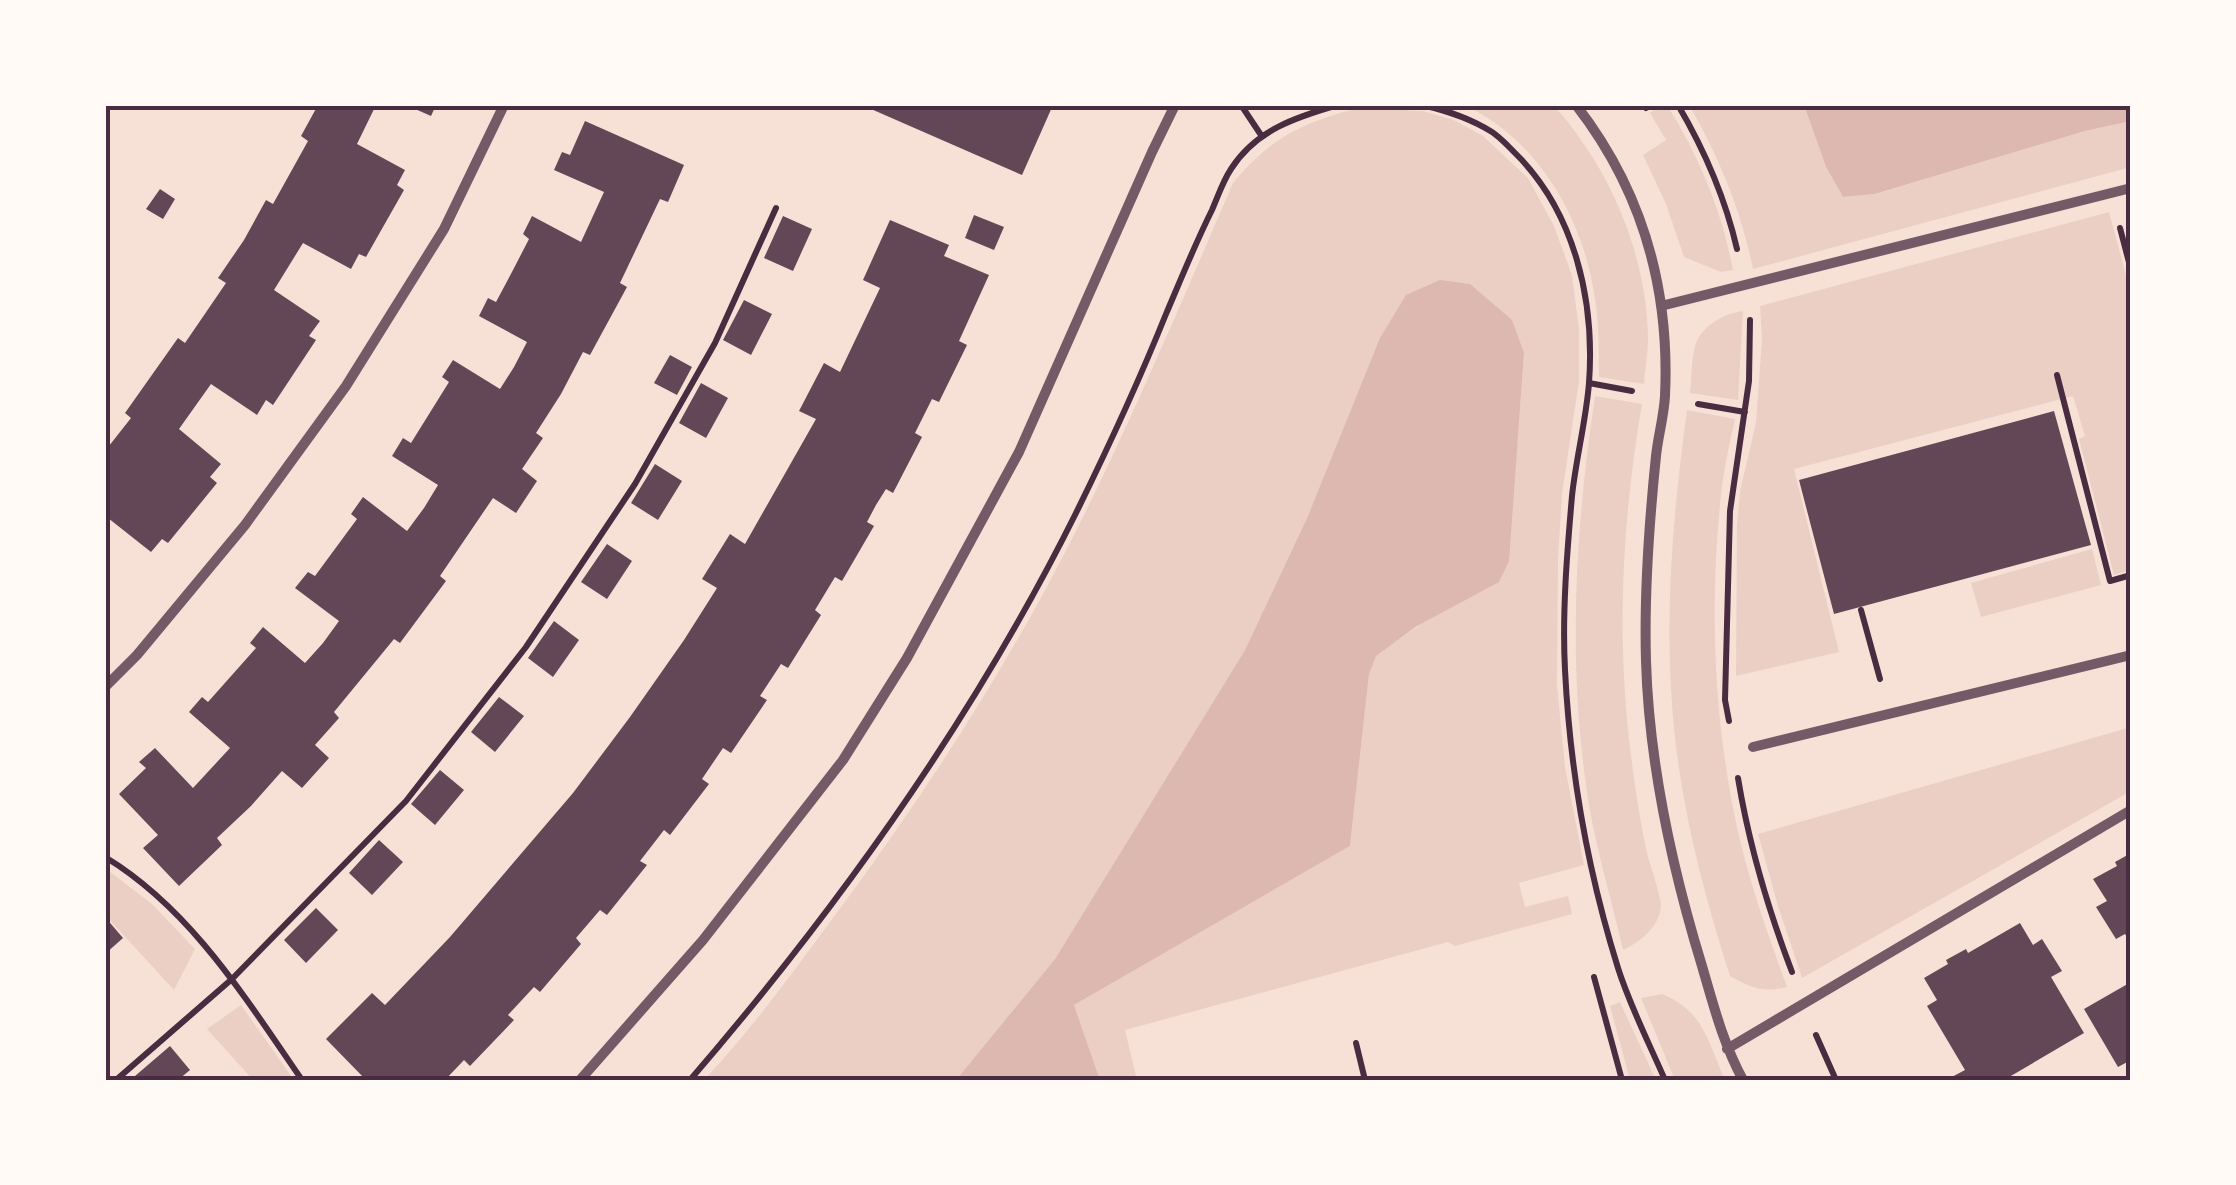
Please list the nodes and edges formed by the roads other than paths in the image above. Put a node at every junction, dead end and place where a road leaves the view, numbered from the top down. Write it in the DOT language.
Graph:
graph roads {
  1 [pos="504,105"];
  2 [pos="1175,105"];
  3 [pos="1576,105"];
  4 [pos="2131,188"];
  5 [pos="1661,306"];
  6 [pos="2131,655"];
  7 [pos="105,687"];
  8 [pos="1753,747"];
  9 [pos="2131,810"];
  10 [pos="1727,1049"];
  11 [pos="580,1080"];
  12 [pos="1743,1080"];
  1 -- 7 [label="street"];
  2 -- 11 [label="street"];
  3 -- 5 [label="street"];
  4 -- 5 [label="street"];
  5 -- 10 [label="street"];
  6 -- 8 [label="street"];
  9 -- 10 [label="street"];
  10 -- 12 [label="street"];
}
